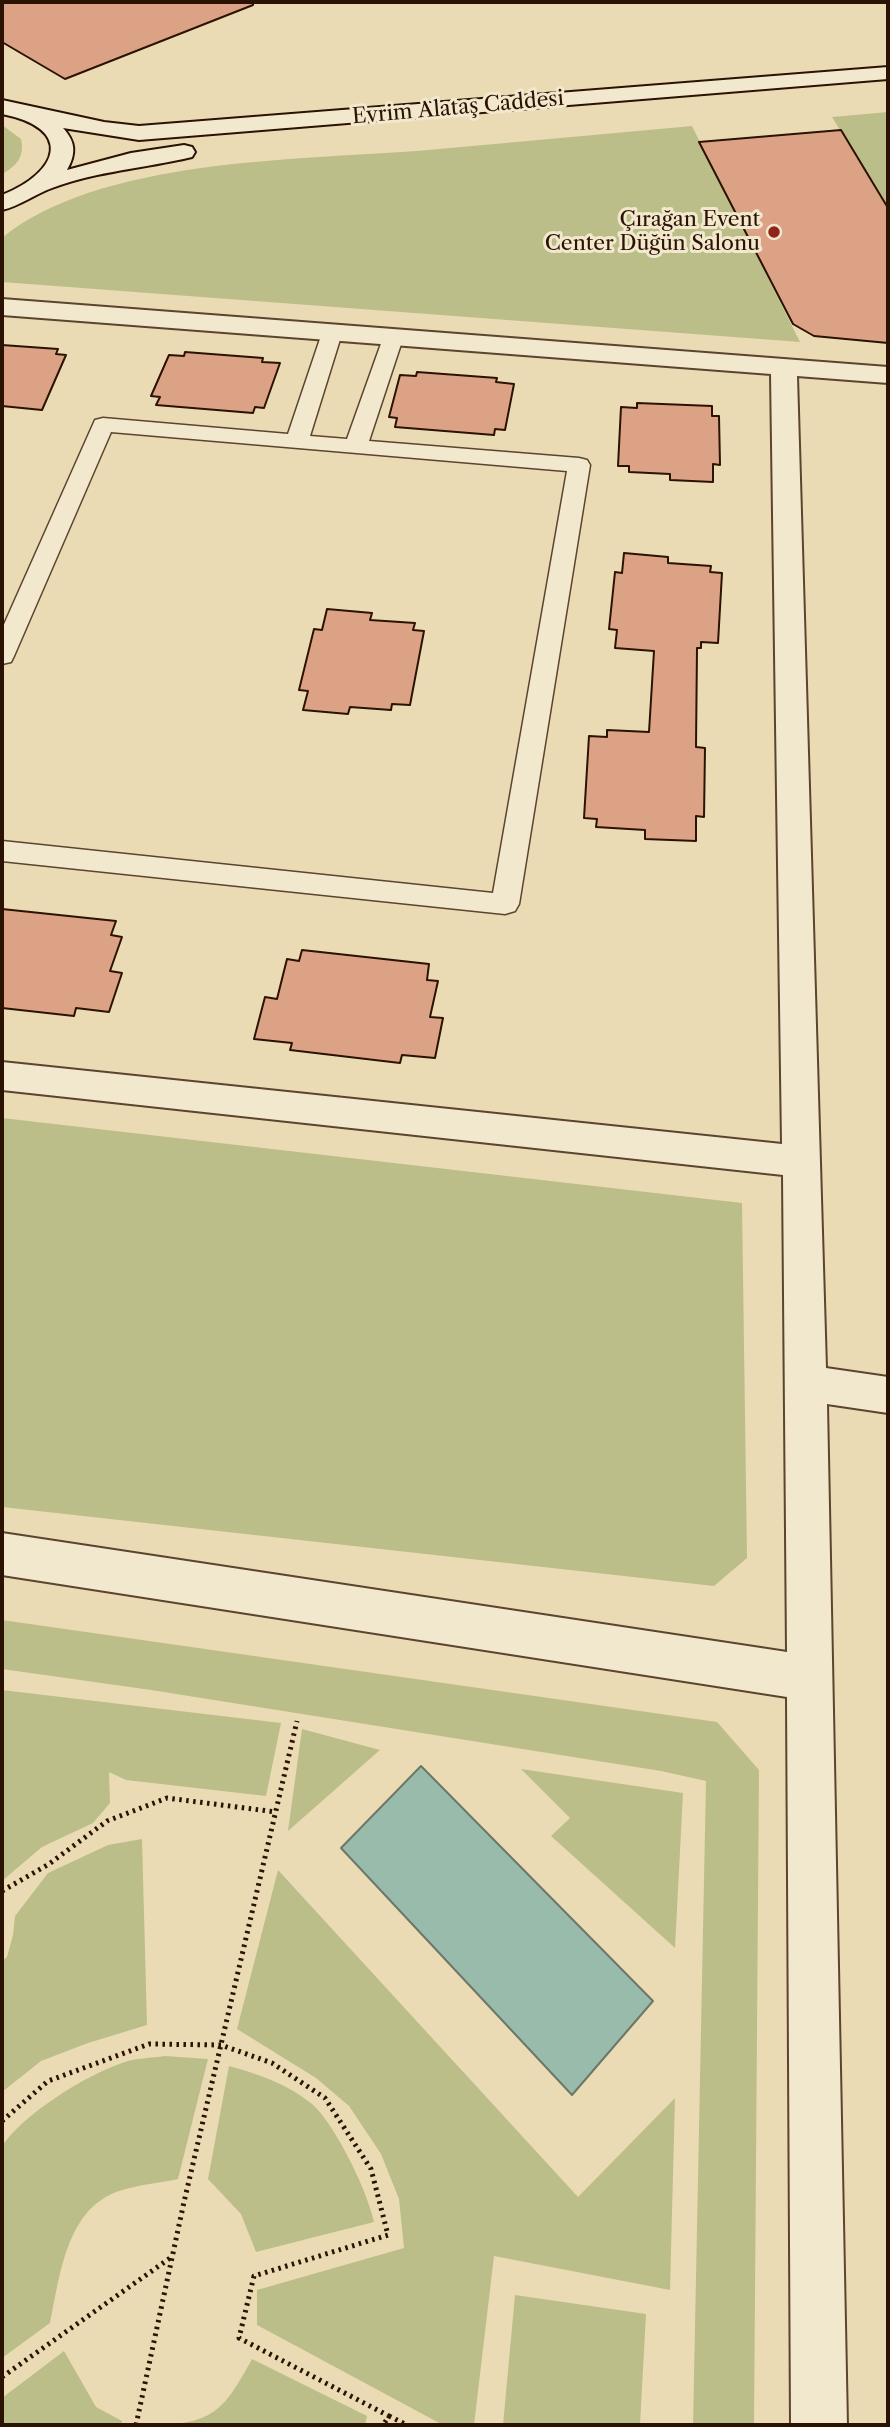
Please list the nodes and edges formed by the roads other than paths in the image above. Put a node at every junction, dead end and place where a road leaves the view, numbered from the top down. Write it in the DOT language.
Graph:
graph roads {
  1 [pos="888,73"];
  2 [pos="888,95"];
  3 [pos="811,101"];
  4 [pos="2,107"];
  5 [pos="665,113"];
  6 [pos="29,114"];
  7 [pos="43,183"];
  8 [pos="2,203"];
  9 [pos="2,307"];
  10 [pos="332,333"];
  11 [pos="393,338"];
  12 [pos="784,368"];
  13 [pos="888,375"];
  14 [pos="297,442"];
  15 [pos="356,446"];
  16 [pos="2,656"];
  17 [pos="2,851"];
  18 [pos="2,1076"];
  19 [pos="802,1163"];
  20 [pos="807,1383"];
  21 [pos="888,1395"];
  22 [pos="2,1554"];
  23 [pos="811,1678"];
  24 [pos="819,2425"];
  1 -- 6 [label="street, Evrim Alataş Caddesi"];
  2 -- 3 [label="street"];
  4 -- 6 [label="street, Evrim Alataş Caddesi"];
  5 -- 7 [label="street"];
  6 -- 7 [label="street"];
  7 -- 8 [label="street"];
  9 -- 10 [label="street"];
  10 -- 11 [label="street"];
  10 -- 14 [label="lane"];
  11 -- 12 [label="street"];
  11 -- 15 [label="lane"];
  12 -- 13 [label="street"];
  12 -- 19 [label="street"];
  14 -- 15 [label="lane"];
  14 -- 16 [label="lane"];
  15 -- 17 [label="lane"];
  18 -- 19 [label="street"];
  19 -- 20 [label="street"];
  20 -- 21 [label="street"];
  20 -- 23 [label="street"];
  22 -- 23 [label="street"];
  23 -- 24 [label="street"];
}
